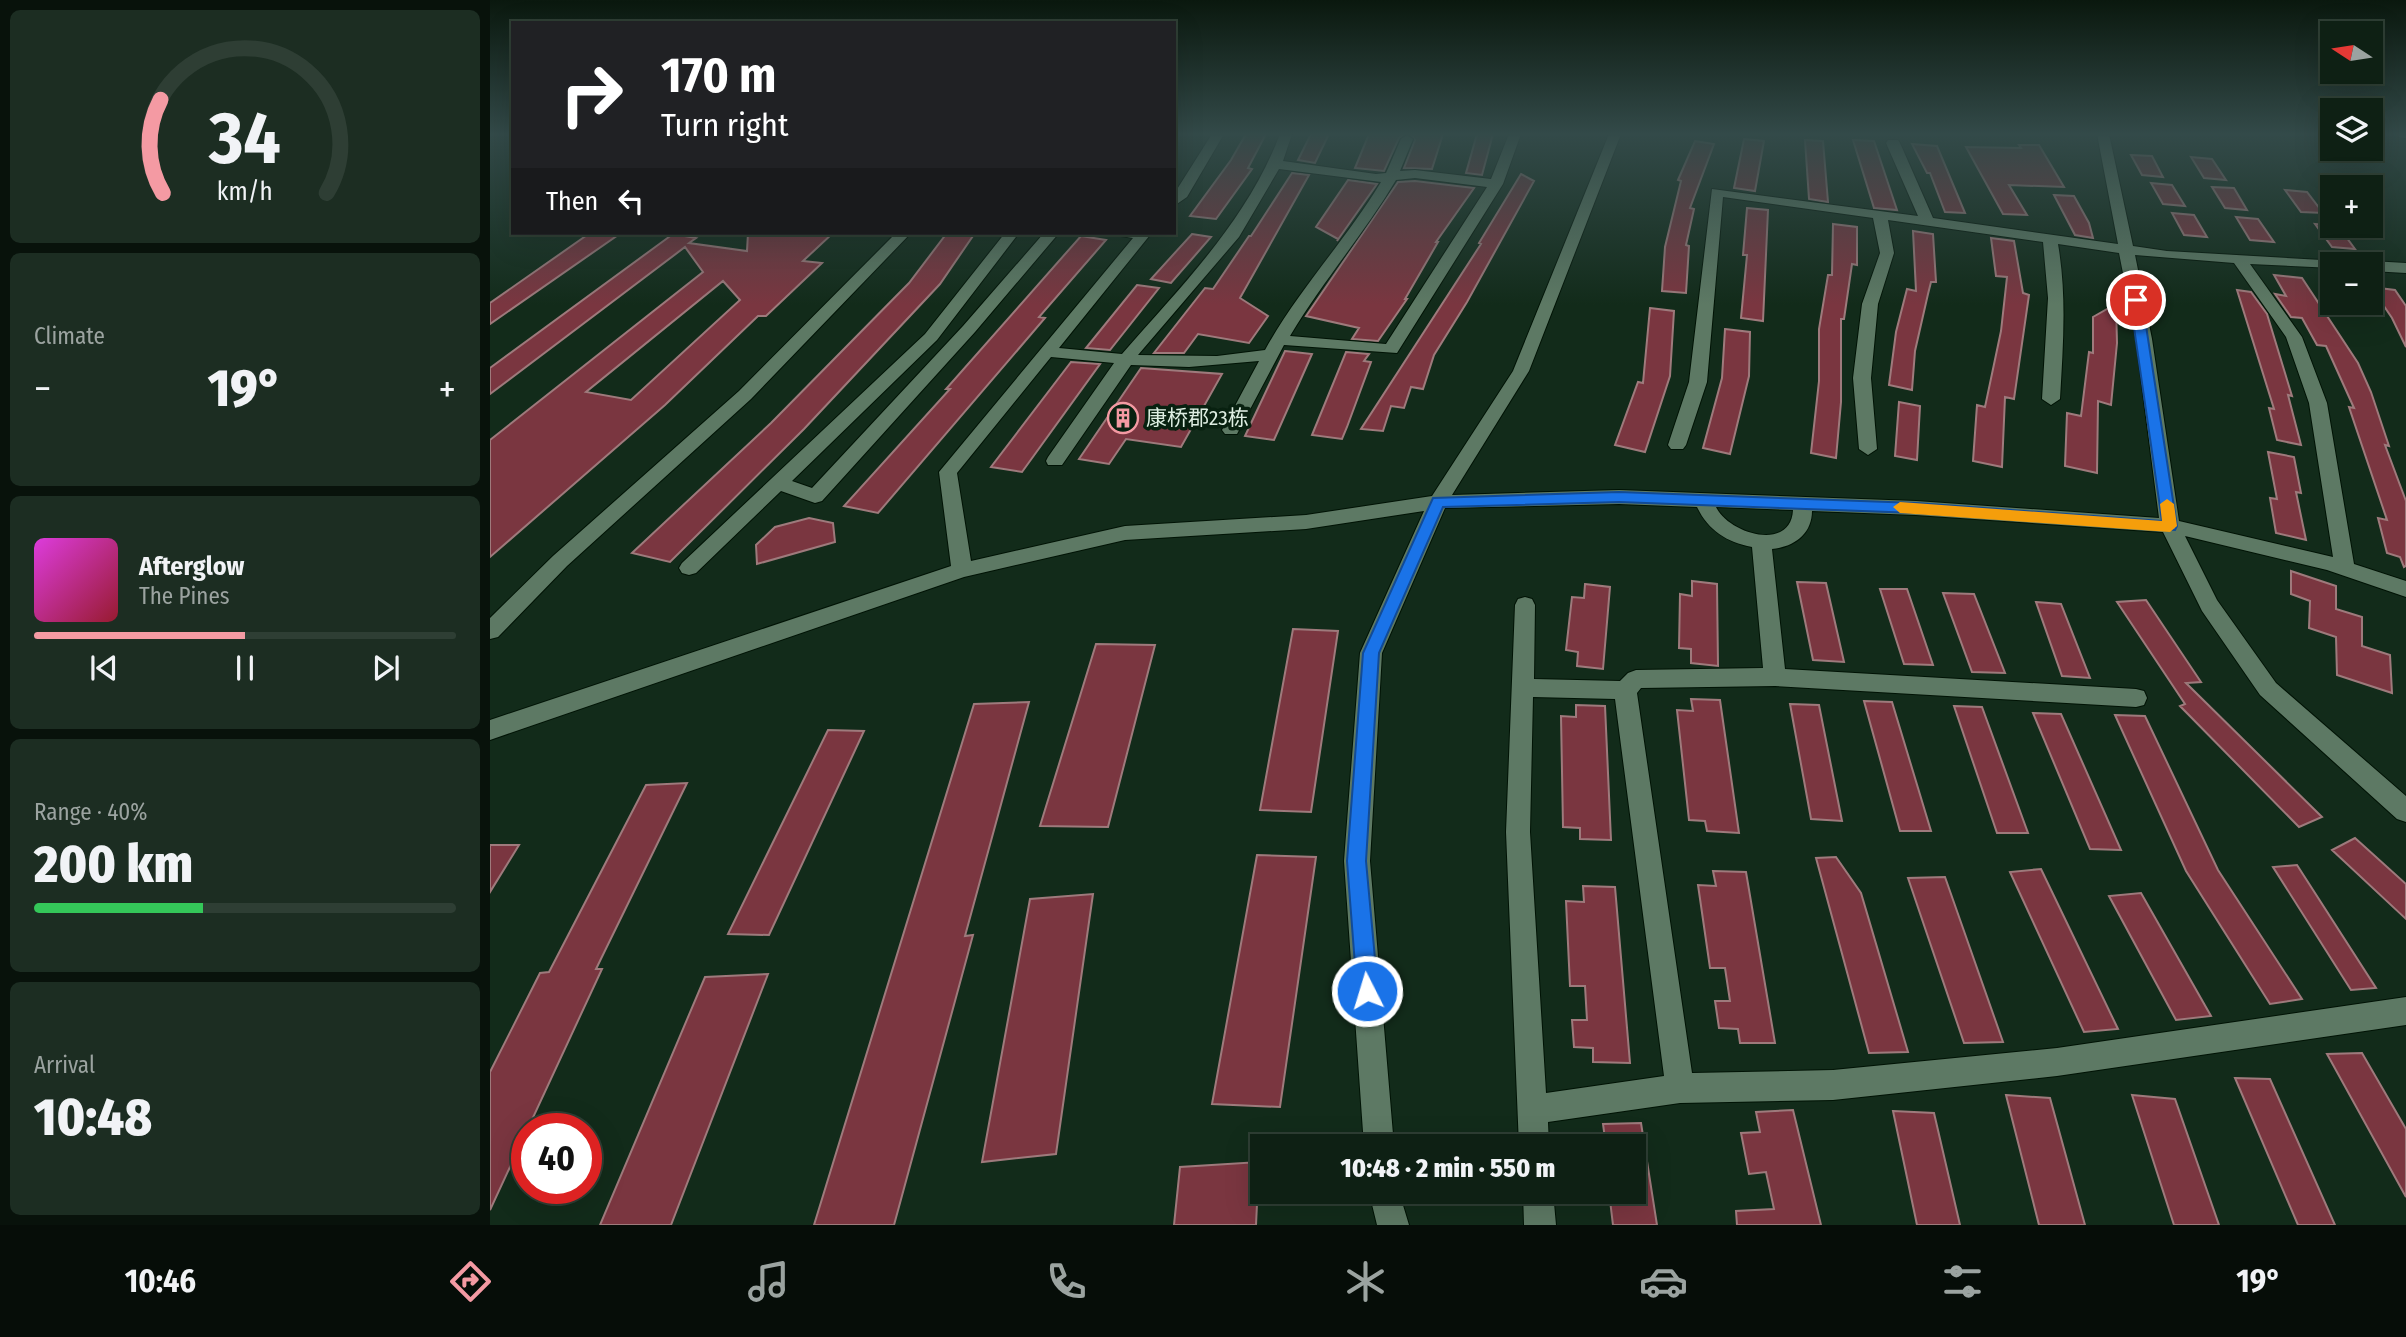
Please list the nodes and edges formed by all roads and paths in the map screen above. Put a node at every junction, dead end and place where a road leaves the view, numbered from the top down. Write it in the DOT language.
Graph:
graph roads {
  1 [pos="1259,191"];
  2 [pos="1382,191"];
  3 [pos="1491,191"];
  4 [pos="1591,191"];
  5 [pos="1717,191"];
  6 [pos="1718,191"];
  7 [pos="1914,191"];
  8 [pos="2114,191"];
  9 [pos="1880,215"];
  10 [pos="1928,222"];
  11 [pos="902,235"];
  12 [pos="1010,235"];
  13 [pos="1050,235"];
  14 [pos="1137,235"];
  15 [pos="2050,238"];
  16 [pos="2127,249"];
  17 [pos="2239,259"];
  18 [pos="2320,263"];
  19 [pos="2383,268"];
  20 [pos="2403,272"];
  21 [pos="1276,347"];
  22 [pos="1048,352"];
  23 [pos="1126,359"];
  24 [pos="2050,399"];
  25 [pos="1231,429"];
  26 [pos="1677,445"];
  27 [pos="1868,449"];
  28 [pos="1055,461"];
  29 [pos="778,483"];
  30 [pos="1703,500"];
  31 [pos="1438,502"];
  32 [pos="1803,504"];
  33 [pos="2170,526"];
  34 [pos="1761,542"];
  35 [pos="690,568"];
  36 [pos="2346,568"];
  37 [pos="962,570"];
  38 [pos="2406,589"];
  39 [pos="1525,605"];
  40 [pos="490,631"];
  41 [pos="1775,677"];
  42 [pos="1522,688"];
  43 [pos="1626,690"];
  44 [pos="2136,698"];
  45 [pos="490,730"];
  46 [pos="2406,811"];
  47 [pos="2406,1011"];
  48 [pos="1680,1088"];
  49 [pos="1532,1110"];
  50 [pos="1378,1134"];
  51 [pos="1534,1134"];
  52 [pos="1387,1204"];
  53 [pos="1539,1204"];
  54 [pos="1392,1225"];
  55 [pos="1541,1225"];
  1 -- 23 [label="street"];
  2 -- 21 [label="street"];
  3 -- 21 [label="street"];
  4 -- 31 [label="street"];
  5 -- 26 [label="street"];
  6 -- 9 [label="street"];
  7 -- 10 [label="street"];
  8 -- 16 [label="street"];
  9 -- 10 [label="street"];
  9 -- 27 [label="street"];
  10 -- 15 [label="street"];
  11 -- 40 [label="street"];
  12 -- 29 [label="street"];
  13 -- 29 [label="street"];
  14 -- 22 [label="street"];
  15 -- 16 [label="street"];
  15 -- 24 [label="street"];
  16 -- 17 [label="street"];
  16 -- 33 [label="street"];
  17 -- 18 [label="street"];
  17 -- 36 [label="street"];
  19 -- 20 [label="street"];
  21 -- 23 [label="street"];
  21 -- 25 [label="street"];
  22 -- 23 [label="street"];
  22 -- 37 [label="street"];
  23 -- 28 [label="street"];
  29 -- 35 [label="street"];
  30 -- 31 [label="street"];
  30 -- 32 [label="street"];
  30 -- 34 [label="street"];
  31 -- 37 [label="street"];
  31 -- 50 [label="street"];
  32 -- 33 [label="street"];
  32 -- 34 [label="street"];
  33 -- 36 [label="street"];
  33 -- 46 [label="street"];
  34 -- 41 [label="street"];
  36 -- 38 [label="street"];
  37 -- 45 [label="street"];
  39 -- 42 [label="street"];
  41 -- 43 [label="street"];
  41 -- 44 [label="street"];
  42 -- 43 [label="street"];
  42 -- 49 [label="street"];
  43 -- 48 [label="street"];
  47 -- 48 [label="street"];
  48 -- 49 [label="street"];
  49 -- 51 [label="street"];
  52 -- 54 [label="street"];
  53 -- 55 [label="street"];
}
